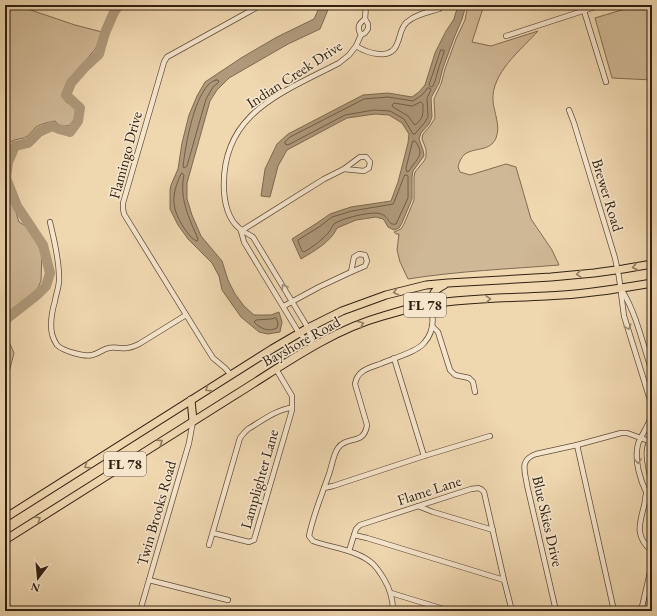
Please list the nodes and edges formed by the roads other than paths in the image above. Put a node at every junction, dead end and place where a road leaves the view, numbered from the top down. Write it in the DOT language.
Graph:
graph roads {
  1 [pos="261,5"];
  2 [pos="366,5"];
  3 [pos="601,5"];
  4 [pos="252,7"];
  5 [pos="439,9"];
  6 [pos="584,11"];
  7 [pos="365,19"];
  8 [pos="361,35"];
  9 [pos="506,36"];
  10 [pos="356,46"];
  11 [pos="606,82"];
  12 [pos="569,110"];
  13 [pos="344,169"];
  14 [pos="50,222"];
  15 [pos="241,231"];
  16 [pos="652,264"];
  17 [pos="618,270"];
  18 [pos="351,272"];
  19 [pos="448,283"];
  20 [pos="652,283"];
  21 [pos="621,288"];
  22 [pos="292,302"];
  23 [pos="430,304"];
  24 [pos="284,306"];
  25 [pos="186,315"];
  26 [pos="432,326"];
  27 [pos="308,328"];
  28 [pos="300,333"];
  29 [pos="313,347"];
  30 [pos="394,358"];
  31 [pos="276,370"];
  32 [pos="652,372"];
  33 [pos="231,375"];
  34 [pos="476,392"];
  35 [pos="191,400"];
  36 [pos="292,408"];
  37 [pos="193,421"];
  38 [pos="652,435"];
  39 [pos="490,436"];
  40 [pos="641,438"];
  41 [pos="649,441"];
  42 [pos="577,445"];
  43 [pos="424,456"];
  44 [pos="324,488"];
  45 [pos="646,494"];
  46 [pos="418,506"];
  47 [pos="5,518"];
  48 [pos="493,530"];
  49 [pos="213,532"];
  50 [pos="354,535"];
  51 [pos="5,540"];
  52 [pos="209,545"];
  53 [pos="349,551"];
  54 [pos="652,551"];
  55 [pos="652,564"];
  56 [pos="149,580"];
  57 [pos="504,580"];
  58 [pos="391,593"];
  59 [pos="228,600"];
  60 [pos="140,611"];
  61 [pos="393,611"];
  62 [pos="450,611"];
  63 [pos="512,611"];
  64 [pos="556,611"];
  65 [pos="614,611"];
  66 [pos="641,611"];
  1 -- 4 [label="street, Flamingo Drive"];
  2 -- 7 [label="street"];
  3 -- 6 [label="street"];
  4 -- 25 [label="street, Flamingo Drive"];
  5 -- 10 [label="street"];
  6 -- 9 [label="street"];
  6 -- 11 [label="street"];
  7 -- 8 [label="street"];
  7 -- 8 [label="street"];
  8 -- 10 [label="street, Indian Creek Drive"];
  10 -- 15 [label="street, Indian Creek Drive"];
  12 -- 17 [label="street, Brewer Road"];
  13 -- 13 [label="street"];
  13 -- 15 [label="street"];
  14 -- 25 [label="street"];
  22 -- 15 [label="street, Indian Creek Drive, one-way"];
  15 -- 24 [label="street, Indian Creek Drive"];
  16 -- 17 [label="main road, Bayshore Road / FL 78, one-way"];
  17 -- 19 [label="main road, Bayshore Road / FL 78, one-way"];
  17 -- 21 [label="street, Brewer Road"];
  18 -- 22 [label="street"];
  19 -- 23 [label="main road"];
  19 -- 27 [label="main road, Bayshore Road / FL 78, one-way"];
  20 -- 21 [label="main road, Bayshore Road / FL 78"];
  23 -- 21 [label="main road, Bayshore Road / FL 78, one-way"];
  21 -- 32 [label="street"];
  21 -- 40 [label="street, Brewer Road, one-way"];
  22 -- 24 [label="street"];
  22 -- 27 [label="street, Indian Creek Drive"];
  23 -- 26 [label="street"];
  29 -- 23 [label="main road, Bayshore Road / FL 78, one-way"];
  24 -- 28 [label="street, Indian Creek Drive"];
  25 -- 33 [label="street, Flamingo Drive"];
  26 -- 30 [label="street"];
  26 -- 34 [label="street"];
  27 -- 28 [label="main road, Bayshore Road / FL 78"];
  27 -- 29 [label="street, Indian Creek Drive"];
  28 -- 29 [label="street, Indian Creek Drive"];
  28 -- 33 [label="main road, Bayshore Road / FL 78"];
  29 -- 31 [label="main road, Bayshore Road / FL 78"];
  30 -- 43 [label="street"];
  30 -- 44 [label="street"];
  31 -- 36 [label="street, Lamplighter Lane"];
  31 -- 37 [label="main road, Bayshore Road / FL 78"];
  33 -- 35 [label="main road, Bayshore Road / FL 78, one-way"];
  35 -- 37 [label="main road"];
  35 -- 47 [label="main road, Bayshore Road / FL 78, one-way"];
  36 -- 49 [label="street, Lamplighter Lane"];
  36 -- 49 [label="street, Lamplighter Lane"];
  51 -- 37 [label="main road, Bayshore Road / FL 78, one-way"];
  37 -- 56 [label="street, Twin Brooks Road"];
  38 -- 41 [label="street"];
  39 -- 43 [label="street"];
  40 -- 41 [label="street, Blue Skies Drive"];
  40 -- 42 [label="street, Blue Skies Drive"];
  40 -- 45 [label="street, Brewer Road, one-way"];
  41 -- 45 [label="street"];
  42 -- 64 [label="street, Blue Skies Drive"];
  42 -- 65 [label="street"];
  43 -- 44 [label="street"];
  44 -- 53 [label="street"];
  45 -- 54 [label="street"];
  46 -- 48 [label="street"];
  46 -- 48 [label="street, Flame Lane"];
  46 -- 50 [label="street, Flame Lane"];
  48 -- 57 [label="street, Flame Lane"];
  49 -- 52 [label="street, Lamplighter Lane"];
  50 -- 53 [label="street"];
  50 -- 57 [label="street"];
  53 -- 58 [label="street"];
  55 -- 66 [label="street"];
  56 -- 59 [label="street"];
  56 -- 60 [label="street, Twin Brooks Road"];
  57 -- 63 [label="street, Flame Lane"];
  58 -- 61 [label="street"];
  58 -- 62 [label="street"];
}
